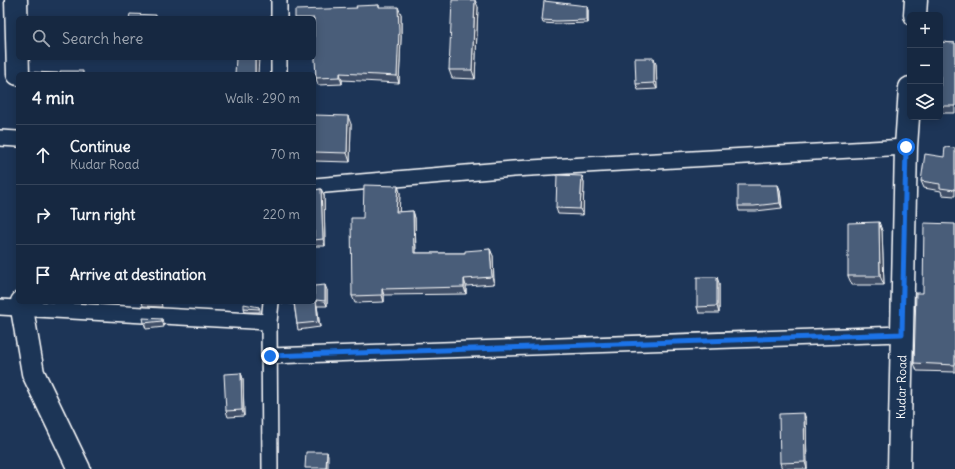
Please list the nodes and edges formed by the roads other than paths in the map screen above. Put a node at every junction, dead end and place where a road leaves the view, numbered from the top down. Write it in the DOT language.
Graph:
graph roads {
  1 [pos="16,0"];
  2 [pos="279,0"];
  3 [pos="916,0"];
  4 [pos="915,12"];
  5 [pos="16,16"];
  6 [pos="279,16"];
  7 [pos="18,60"];
  8 [pos="279,60"];
  9 [pos="18,72"];
  10 [pos="279,72"];
  11 [pos="908,120"];
  12 [pos="0,138"];
  13 [pos="16,139"];
  14 [pos="906,147"];
  15 [pos="316,186"];
  16 [pos="271,304"];
  17 [pos="22,305"];
  18 [pos="0,307"];
  19 [pos="269,322"];
  20 [pos="902,334"];
  21 [pos="270,356"];
  22 [pos="78,469"];
  23 [pos="270,469"];
  24 [pos="899,469"];
  1 -- 5 [label="street"];
  2 -- 6 [label="street"];
  3 -- 4 [label="street"];
  7 -- 9 [label="street"];
  8 -- 10 [label="street"];
  11 -- 14 [label="street, Kudar Road"];
  12 -- 13 [label="street"];
  14 -- 15 [label="street"];
  14 -- 20 [label="street, Kudar Road"];
  16 -- 19 [label="street"];
  17 -- 18 [label="street"];
  17 -- 19 [label="street"];
  17 -- 22 [label="street"];
  19 -- 21 [label="street"];
  20 -- 21 [label="street"];
  20 -- 24 [label="street, Kudar Road"];
  21 -- 23 [label="street"];
}
